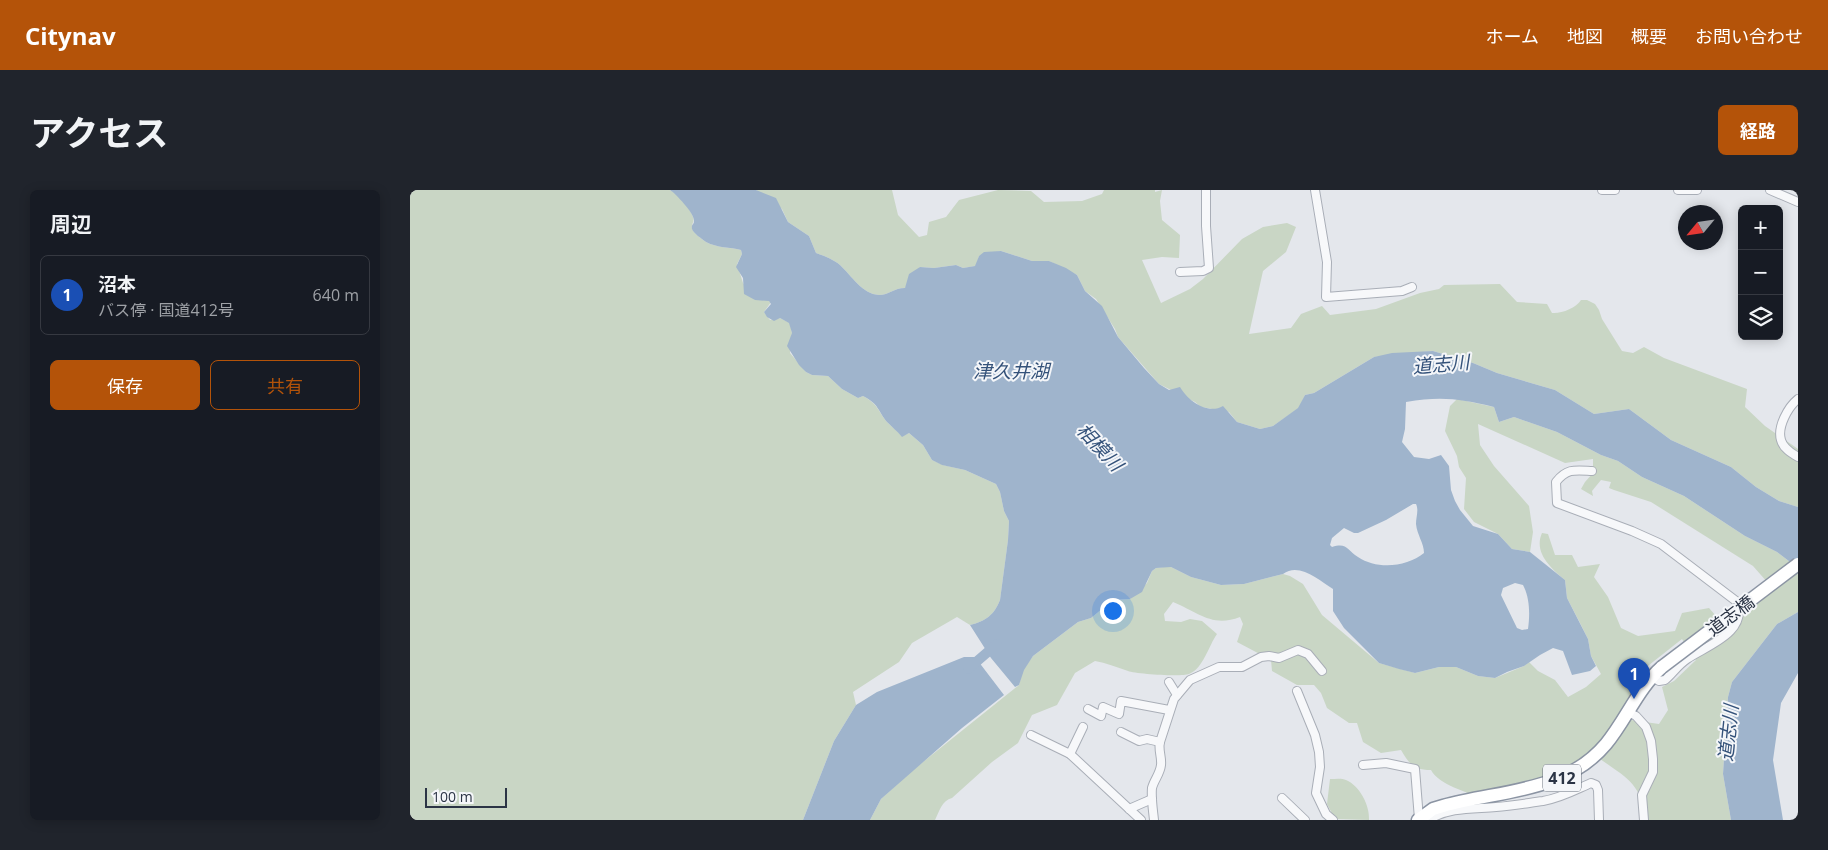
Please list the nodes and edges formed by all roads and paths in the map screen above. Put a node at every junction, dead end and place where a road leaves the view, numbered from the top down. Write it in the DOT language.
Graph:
graph roads {
  1 [pos="1206,190"];
  2 [pos="1315,190"];
  3 [pos="1602,190"];
  4 [pos="1615,190"];
  5 [pos="1679,190"];
  6 [pos="1697,190"];
  7 [pos="1773,190"];
  8 [pos="1798,202"];
  9 [pos="1180,272"];
  10 [pos="1412,287"];
  11 [pos="1798,399"];
  12 [pos="1798,457"];
  13 [pos="1592,471"];
  14 [pos="1798,564"];
  15 [pos="1322,670"];
  16 [pos="1652,677"];
  17 [pos="1169,682"];
  18 [pos="1297,691"];
  19 [pos="1177,695"];
  20 [pos="1088,709"];
  21 [pos="1169,710"];
  22 [pos="1628,712"];
  23 [pos="1084,727"];
  24 [pos="1121,732"];
  25 [pos="1031,735"];
  26 [pos="1160,742"];
  27 [pos="1070,754"];
  28 [pos="1363,766"];
  29 [pos="1282,798"];
  30 [pos="1152,799"];
  31 [pos="1129,809"];
  32 [pos="1141,820"];
  33 [pos="1154,820"];
  34 [pos="1305,820"];
  35 [pos="1333,820"];
  36 [pos="1421,820"];
  37 [pos="1599,820"];
  38 [pos="1644,820"];
  1 -- 9 [label="street"];
  2 -- 10 [label="street"];
  3 -- 4 [label="street"];
  5 -- 6 [label="street"];
  7 -- 8 [label="street"];
  11 -- 12 [label="street"];
  13 -- 16 [label="street"];
  14 -- 16 [label="highway, 道志橋 / 412, bridge"];
  15 -- 19 [label="street"];
  16 -- 22 [label="highway, 412"];
  17 -- 19 [label="street"];
  18 -- 35 [label="street"];
  19 -- 21 [label="street"];
  20 -- 21 [label="street"];
  21 -- 26 [label="street"];
  22 -- 36 [label="highway, 412"];
  22 -- 38 [label="street"];
  23 -- 27 [label="street"];
  24 -- 26 [label="street"];
  25 -- 27 [label="street"];
  26 -- 30 [label="street"];
  27 -- 31 [label="street"];
  28 -- 36 [label="street"];
  29 -- 34 [label="street"];
  30 -- 31 [label="street"];
  30 -- 33 [label="street"];
  31 -- 32 [label="street"];
  36 -- 37 [label="street"];
}
